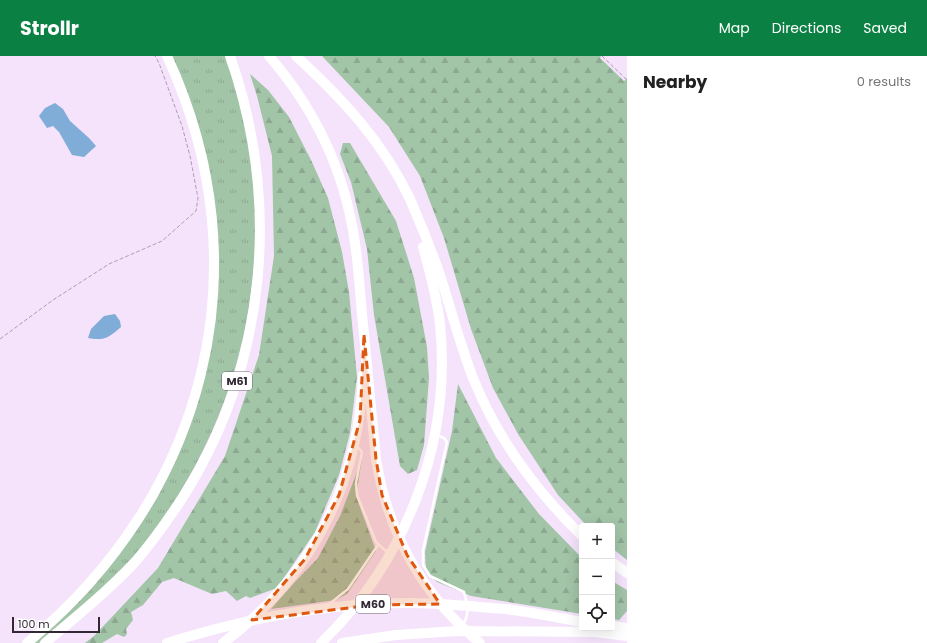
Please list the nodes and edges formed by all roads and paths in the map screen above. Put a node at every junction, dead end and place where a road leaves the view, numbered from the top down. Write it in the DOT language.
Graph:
graph roads {
  1 [pos="154,56"];
  2 [pos="167,56"];
  3 [pos="230,56"];
  4 [pos="269,56"];
  5 [pos="296,56"];
  6 [pos="602,56"];
  7 [pos="627,80"];
  8 [pos="410,199"];
  9 [pos="364,335"];
  10 [pos="0,339"];
  11 [pos="435,434"];
  12 [pos="355,445"];
  13 [pos="579,533"];
  14 [pos="378,544"];
  15 [pos="390,555"];
  16 [pos="615,564"];
  17 [pos="627,573"];
  18 [pos="468,606"];
  19 [pos="322,608"];
  20 [pos="579,621"];
  21 [pos="615,626"];
  22 [pos="627,628"];
  23 [pos="457,631"];
  24 [pos="627,636"];
  25 [pos="27,643"];
  26 [pos="45,643"];
  27 [pos="167,643"];
  28 [pos="223,643"];
  29 [pos="320,643"];
  30 [pos="342,643"];
  31 [pos="480,643"];
  1 -- 10 [label="path"];
  2 -- 25 [label="highway"];
  3 -- 26 [label="highway, M61"];
  4 -- 9 [label="highway"];
  5 -- 8 [label="highway"];
  6 -- 7 [label="path"];
  8 -- 11 [label="highway, M60"];
  8 -- 13 [label="highway"];
  9 -- 12 [label="highway"];
  9 -- 31 [label="highway"];
  11 -- 15 [label="highway, M60"];
  11 -- 18 [label="lane"];
  12 -- 14 [label="lane"];
  12 -- 28 [label="highway"];
  14 -- 15 [label="lane"];
  14 -- 19 [label="lane"];
  15 -- 29 [label="highway, M60"];
  16 -- 17 [label="highway"];
  18 -- 19 [label="highway, M60"];
  18 -- 20 [label="highway, M60"];
  18 -- 23 [label="lane"];
  19 -- 27 [label="highway, M60"];
  21 -- 22 [label="highway"];
  23 -- 24 [label="highway"];
  23 -- 30 [label="highway"];
}
